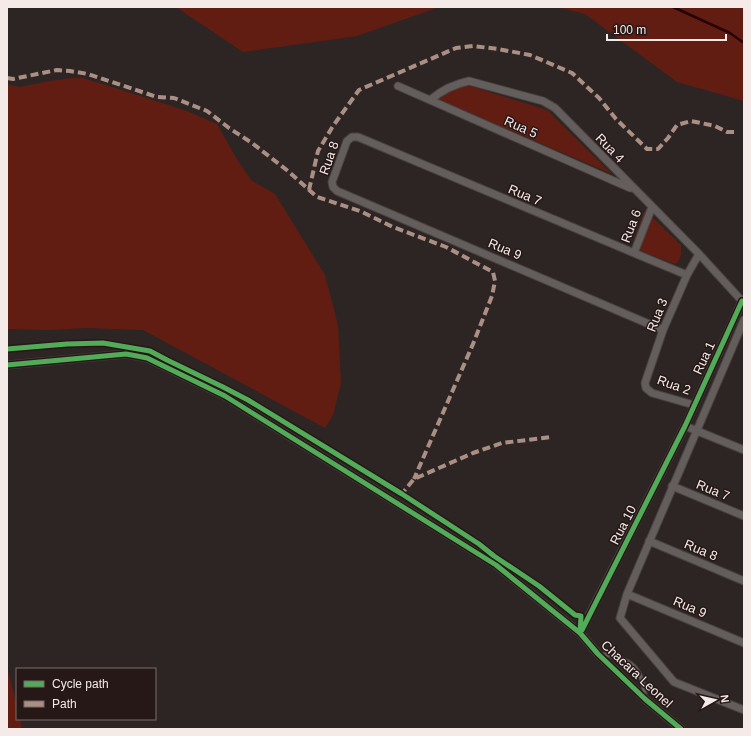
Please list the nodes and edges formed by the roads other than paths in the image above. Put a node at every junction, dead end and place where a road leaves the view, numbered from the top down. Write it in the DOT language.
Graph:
graph roads {
  1 [pos="398,86"];
  2 [pos="430,100"];
  3 [pos="355,136"];
  4 [pos="635,190"];
  5 [pos="337,191"];
  6 [pos="652,207"];
  7 [pos="634,254"];
  8 [pos="699,254"];
  9 [pos="687,275"];
  10 [pos="743,302"];
  11 [pos="744,320"];
  12 [pos="663,330"];
  13 [pos="7,365"];
  14 [pos="646,388"];
  15 [pos="694,405"];
  16 [pos="685,426"];
  17 [pos="697,430"];
  18 [pos="744,450"];
  19 [pos="672,486"];
  20 [pos="744,516"];
  21 [pos="649,541"];
  22 [pos="744,580"];
  23 [pos="627,594"];
  24 [pos="580,633"];
  25 [pos="744,643"];
  26 [pos="598,654"];
  27 [pos="645,699"];
  28 [pos="744,710"];
  29 [pos="681,729"];
  1 -- 2 [label="street, Rua 5"];
  2 -- 4 [label="street, Rua 5"];
  2 -- 4 [label="street, Rua 4"];
  3 -- 5 [label="street, Rua 8"];
  3 -- 7 [label="street, Rua 7"];
  4 -- 6 [label="street, Rua 4"];
  5 -- 12 [label="street, Rua 9"];
  6 -- 7 [label="street, Rua 6"];
  6 -- 8 [label="street, Rua 4"];
  7 -- 9 [label="street, Rua 7"];
  8 -- 9 [label="street, Rua 3"];
  8 -- 10 [label="street, Rua 4"];
  9 -- 12 [label="street, Rua 3"];
  10 -- 15 [label="street, Rua 1"];
  11 -- 17 [label="street, Rua 1"];
  12 -- 14 [label="street, Rua 3"];
  13 -- 24 [label="street, Chacara Leonel"];
  14 -- 15 [label="street, Rua 2"];
  15 -- 16 [label="street, Rua 1"];
  16 -- 17 [label="street"];
  16 -- 24 [label="street, Rua 10"];
  17 -- 18 [label="street"];
  17 -- 19 [label="street, Rua 1"];
  19 -- 20 [label="street, Rua 7"];
  19 -- 21 [label="street, Rua 1"];
  21 -- 22 [label="street, Rua 8"];
  21 -- 23 [label="street, Rua 1"];
  23 -- 25 [label="street, Rua 9"];
  23 -- 28 [label="street, Rua 1"];
  24 -- 26 [label="street, Chacara Leonel"];
  26 -- 27 [label="street, Chacara Leonel"];
  26 -- 27 [label="lane"];
  27 -- 29 [label="street, Chacara Leonel"];
}
